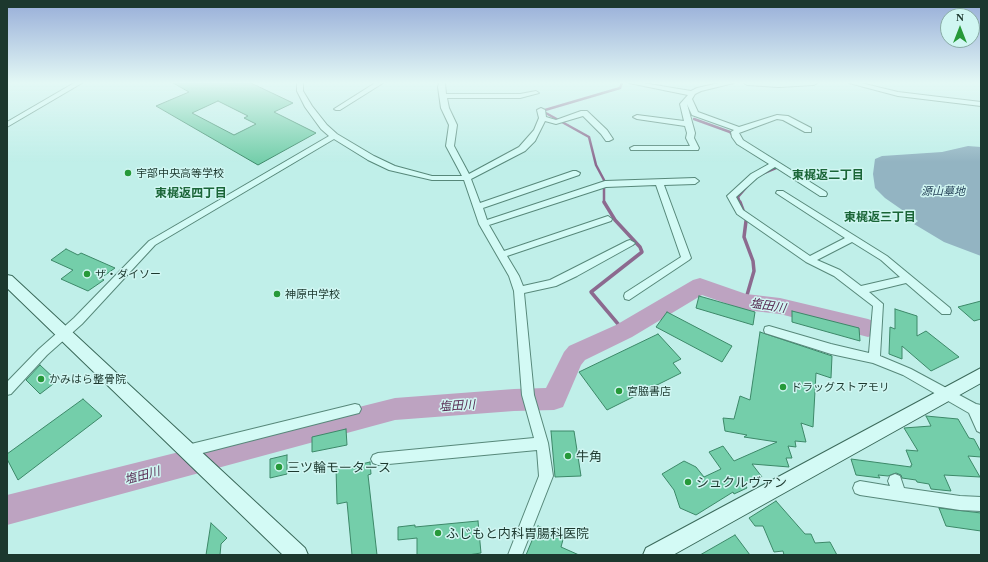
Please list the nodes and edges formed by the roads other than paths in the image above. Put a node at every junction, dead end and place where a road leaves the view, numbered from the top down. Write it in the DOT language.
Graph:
graph roads {
  1 [pos="34,109"];
  2 [pos="311,109"];
  3 [pos="446,109"];
  4 [pos="684,109"];
  5 [pos="693,109"];
  6 [pos="541,110"];
  7 [pos="637,117"];
  8 [pos="544,118"];
  9 [pos="688,124"];
  10 [pos="7,125"];
  11 [pos="739,129"];
  12 [pos="808,130"];
  13 [pos="334,136"];
  14 [pos="609,139"];
  15 [pos="634,148"];
  16 [pos="775,164"];
  17 [pos="576,173"];
  18 [pos="467,178"];
  19 [pos="695,181"];
  20 [pos="659,182"];
  21 [pos="780,193"];
  22 [pos="824,194"];
  23 [pos="477,207"];
  24 [pos="608,219"];
  25 [pos="484,224"];
  26 [pos="851,238"];
  27 [pos="630,243"];
  28 [pos="501,255"];
  29 [pos="809,260"];
  30 [pos="907,278"];
  31 [pos="7,280"];
  32 [pos="859,290"];
  33 [pos="519,291"];
  34 [pos="629,296"];
  35 [pos="946,311"];
  36 [pos="769,330"];
  37 [pos="64,334"];
  38 [pos="874,359"];
  39 [pos="981,375"];
  40 [pos="7,390"];
  41 [pos="946,394"];
  42 [pos="355,409"];
  43 [pos="978,410"];
  44 [pos="981,427"];
  45 [pos="542,443"];
  46 [pos="192,456"];
  47 [pos="378,459"];
  48 [pos="895,481"];
  49 [pos="860,488"];
  50 [pos="900,494"];
  51 [pos="981,504"];
  52 [pos="298,555"];
  53 [pos="515,555"];
  54 [pos="653,555"];
  1 -- 10 [label="street"];
  2 -- 13 [label="street"];
  3 -- 18 [label="street"];
  4 -- 9 [label="street"];
  5 -- 11 [label="street"];
  6 -- 8 [label="street"];
  7 -- 9 [label="street"];
  8 -- 14 [label="street"];
  8 -- 18 [label="street"];
  9 -- 15 [label="street"];
  11 -- 12 [label="street"];
  11 -- 16 [label="street"];
  13 -- 18 [label="street"];
  13 -- 37 [label="street"];
  16 -- 22 [label="street"];
  16 -- 29 [label="street"];
  17 -- 23 [label="street"];
  18 -- 23 [label="street"];
  19 -- 20 [label="street"];
  20 -- 25 [label="street"];
  20 -- 34 [label="street"];
  21 -- 26 [label="street"];
  23 -- 25 [label="street"];
  24 -- 28 [label="street"];
  25 -- 28 [label="street"];
  26 -- 29 [label="street"];
  26 -- 30 [label="street"];
  27 -- 33 [label="street"];
  28 -- 33 [label="street"];
  29 -- 32 [label="street"];
  30 -- 32 [label="street"];
  30 -- 35 [label="street"];
  31 -- 37 [label="street"];
  32 -- 38 [label="street"];
  33 -- 45 [label="street"];
  36 -- 38 [label="street"];
  37 -- 40 [label="street"];
  37 -- 46 [label="street"];
  38 -- 41 [label="street"];
  39 -- 41 [label="street"];
  41 -- 43 [label="street"];
  41 -- 54 [label="street"];
  42 -- 46 [label="street"];
  43 -- 44 [label="street"];
  45 -- 47 [label="street"];
  45 -- 53 [label="street"];
  46 -- 52 [label="street"];
  48 -- 50 [label="street"];
  49 -- 50 [label="street"];
  50 -- 51 [label="street"];
}
